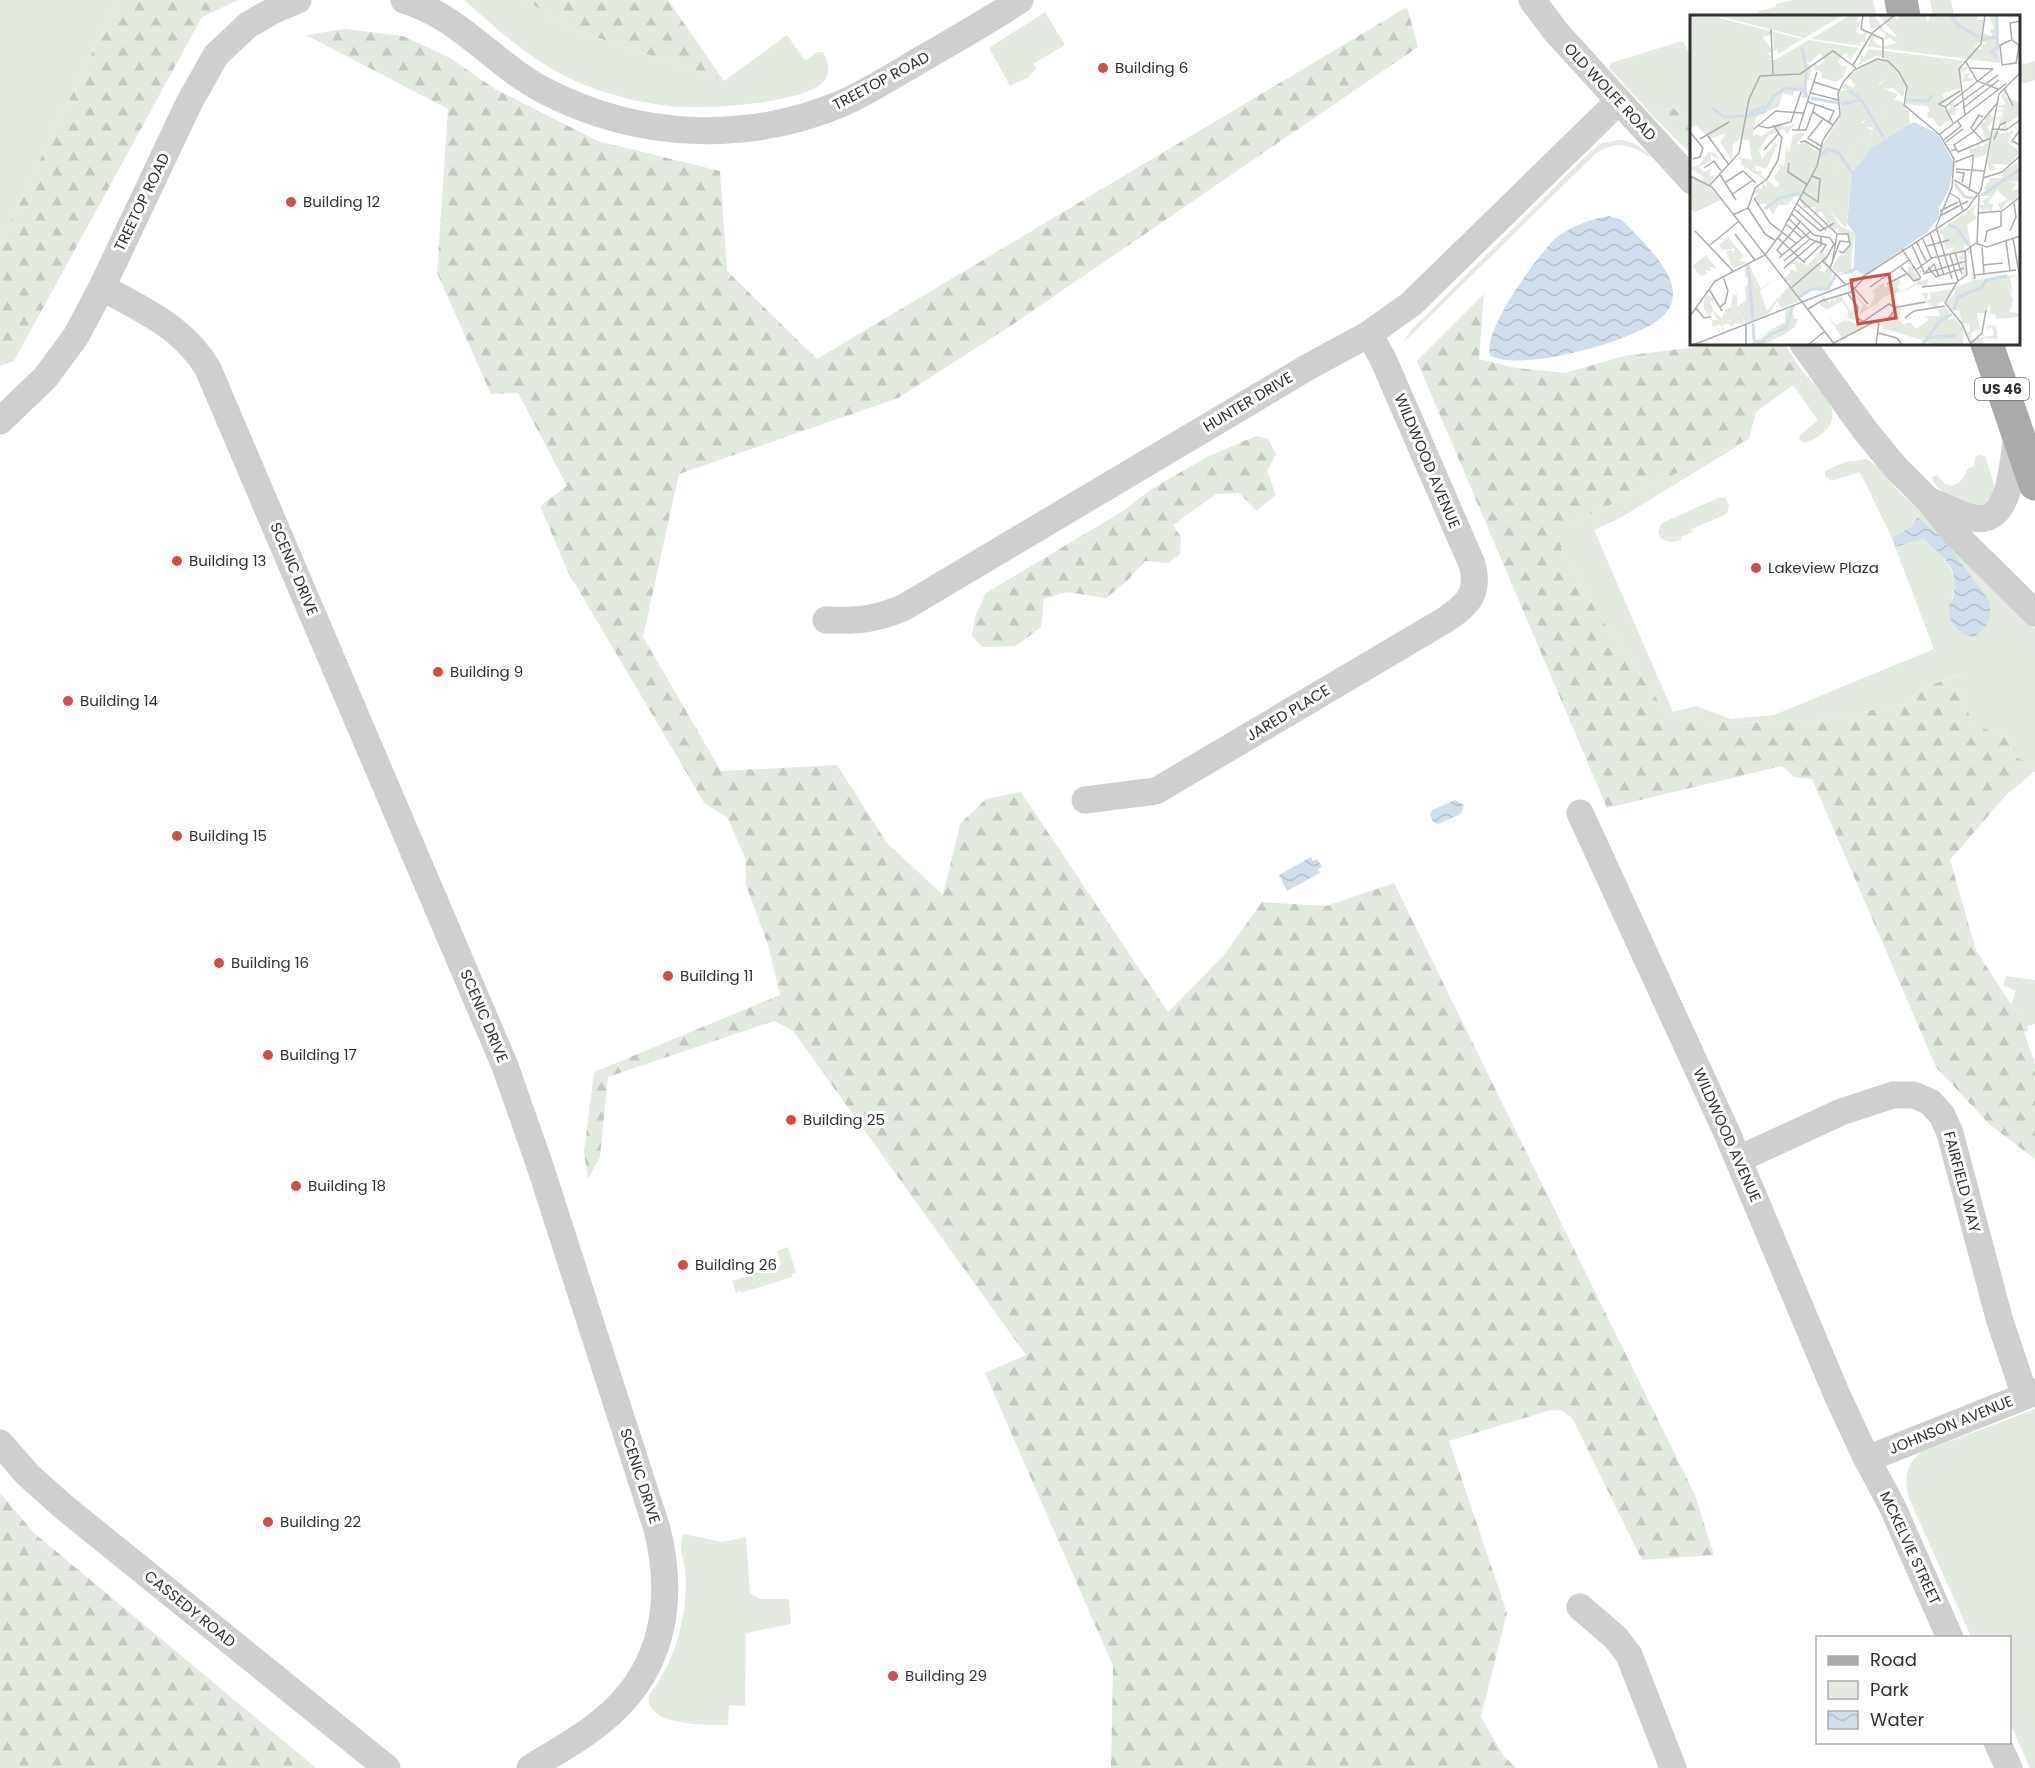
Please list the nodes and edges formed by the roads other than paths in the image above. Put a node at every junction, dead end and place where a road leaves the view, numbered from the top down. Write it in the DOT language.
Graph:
graph roads {
  1 [pos="298,0"];
  2 [pos="404,0"];
  3 [pos="1020,0"];
  4 [pos="1532,0"];
  5 [pos="1900,0"];
  6 [pos="1904,15"];
  7 [pos="1618,101"];
  8 [pos="1690,179"];
  9 [pos="102,286"];
  10 [pos="1369,334"];
  11 [pos="1804,345"];
  12 [pos="1987,345"];
  13 [pos="0,421"];
  14 [pos="2017,434"];
  15 [pos="2035,484"];
  16 [pos="1929,501"];
  17 [pos="1473,591"];
  18 [pos="2035,614"];
  19 [pos="826,620"];
  20 [pos="1085,800"];
  21 [pos="1580,813"];
  22 [pos="1738,1159"];
  23 [pos="2030,1394"];
  24 [pos="0,1443"];
  25 [pos="1867,1459"];
  26 [pos="1580,1607"];
  27 [pos="1949,1636"];
  28 [pos="1997,1744"];
  29 [pos="387,1768"];
  30 [pos="530,1768"];
  31 [pos="1673,1768"];
  32 [pos="2009,1768"];
  1 -- 9 [label="street, TREETOP ROAD"];
  2 -- 3 [label="street, TREETOP ROAD"];
  4 -- 7 [label="street, OLD WOLFE ROAD"];
  5 -- 6 [label="main road"];
  7 -- 8 [label="street, OLD WOLFE ROAD"];
  7 -- 10 [label="street, HUNTER DRIVE"];
  9 -- 13 [label="street, TREETOP ROAD"];
  9 -- 30 [label="street, SCENIC DRIVE"];
  10 -- 17 [label="street, WILDWOOD AVENUE"];
  10 -- 19 [label="street, HUNTER DRIVE"];
  11 -- 16 [label="street"];
  12 -- 14 [label="main road, US 46"];
  14 -- 15 [label="main road, US 46"];
  14 -- 16 [label="street"];
  16 -- 18 [label="street"];
  17 -- 20 [label="street, JARED PLACE"];
  21 -- 22 [label="street, WILDWOOD AVENUE"];
  22 -- 23 [label="street, FAIRFIELD WAY"];
  22 -- 25 [label="street, WILDWOOD AVENUE"];
  23 -- 25 [label="street, JOHNSON AVENUE"];
  24 -- 29 [label="street, CASSEDY ROAD"];
  25 -- 27 [label="street, MCKELVIE STREET"];
  26 -- 31 [label="street"];
  28 -- 32 [label="street"];
}
